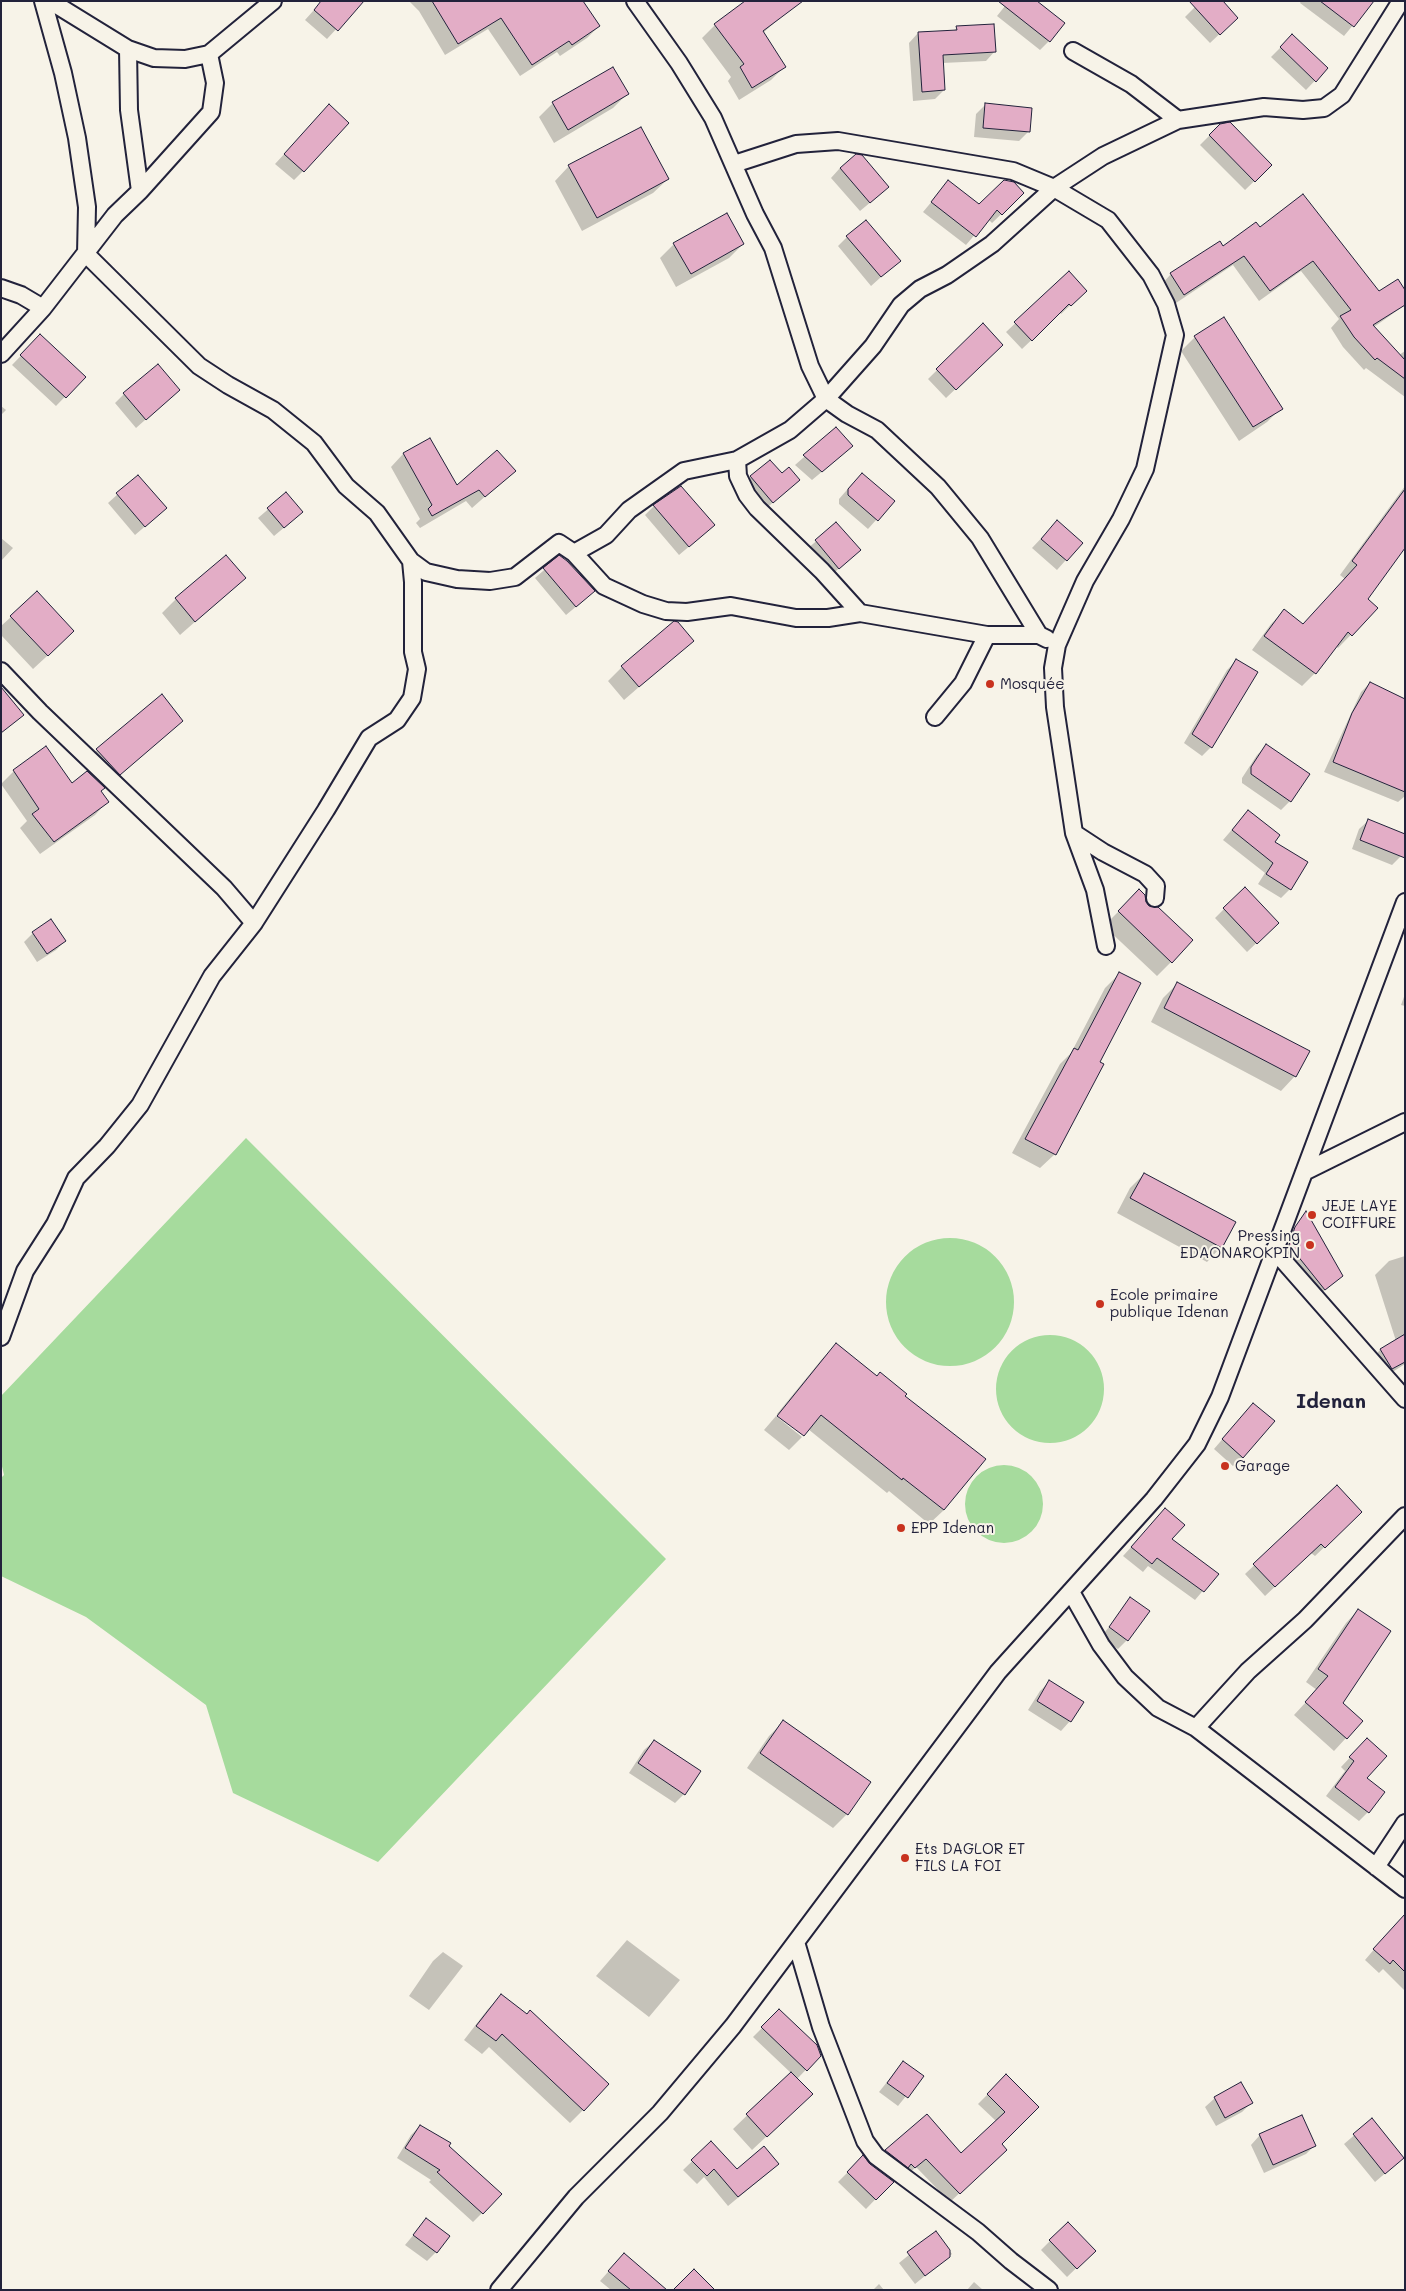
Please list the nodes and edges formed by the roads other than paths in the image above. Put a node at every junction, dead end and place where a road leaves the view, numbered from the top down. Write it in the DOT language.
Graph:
graph roads {
  1 [pos="43,1"];
  2 [pos="50,1"];
  3 [pos="273,1"];
  4 [pos="635,1"];
  5 [pos="1401,1"];
  6 [pos="128,49"];
  7 [pos="1073,52"];
  8 [pos="209,54"];
  9 [pos="1178,120"];
  10 [pos="734,164"];
  11 [pos="1054,188"];
  12 [pos="140,191"];
  13 [pos="86,254"];
  14 [pos="1,288"];
  15 [pos="43,308"];
  16 [pos="1,354"];
  17 [pos="826,399"];
  18 [pos="737,460"];
  19 [pos="574,553"];
  20 [pos="411,561"];
  21 [pos="860,613"];
  22 [pos="987,635"];
  23 [pos="1039,635"];
  24 [pos="1057,645"];
  25 [pos="1,671"];
  26 [pos="935,717"];
  27 [pos="1074,833"];
  28 [pos="1155,898"];
  29 [pos="1405,902"];
  30 [pos="254,923"];
  31 [pos="1106,946"];
  32 [pos="1405,1122"];
  33 [pos="1304,1172"];
  34 [pos="1274,1250"];
  35 [pos="1,1337"];
  36 [pos="1405,1399"];
  37 [pos="1405,1516"];
  38 [pos="1071,1592"];
  39 [pos="1196,1728"];
  40 [pos="1405,1823"];
  41 [pos="1376,1867"];
  42 [pos="1405,1889"];
  43 [pos="796,1942"];
  44 [pos="498,2290"];
  45 [pos="1049,2290"];
  1 -- 13 [label="street"];
  2 -- 6 [label="street"];
  3 -- 8 [label="street"];
  4 -- 10 [label="street"];
  5 -- 9 [label="street"];
  6 -- 8 [label="street"];
  6 -- 12 [label="street"];
  7 -- 9 [label="street"];
  8 -- 12 [label="street"];
  9 -- 11 [label="street"];
  10 -- 11 [label="street"];
  10 -- 17 [label="street"];
  11 -- 17 [label="street"];
  11 -- 24 [label="street"];
  12 -- 13 [label="street"];
  13 -- 15 [label="street"];
  13 -- 20 [label="street"];
  14 -- 15 [label="street"];
  15 -- 16 [label="street"];
  17 -- 18 [label="street"];
  17 -- 23 [label="street"];
  18 -- 19 [label="street"];
  18 -- 21 [label="street"];
  19 -- 20 [label="street"];
  19 -- 21 [label="street"];
  20 -- 30 [label="street"];
  21 -- 22 [label="street"];
  22 -- 23 [label="street"];
  22 -- 26 [label="street"];
  23 -- 24 [label="street"];
  24 -- 27 [label="street"];
  25 -- 30 [label="street"];
  27 -- 28 [label="street"];
  27 -- 31 [label="street"];
  29 -- 33 [label="street"];
  30 -- 35 [label="street"];
  32 -- 33 [label="street"];
  33 -- 34 [label="street"];
  34 -- 36 [label="street"];
  34 -- 38 [label="street"];
  37 -- 39 [label="street"];
  38 -- 39 [label="street"];
  38 -- 43 [label="street"];
  39 -- 41 [label="street"];
  40 -- 41 [label="street"];
  41 -- 42 [label="street"];
  43 -- 44 [label="street"];
  43 -- 45 [label="street"];
}
